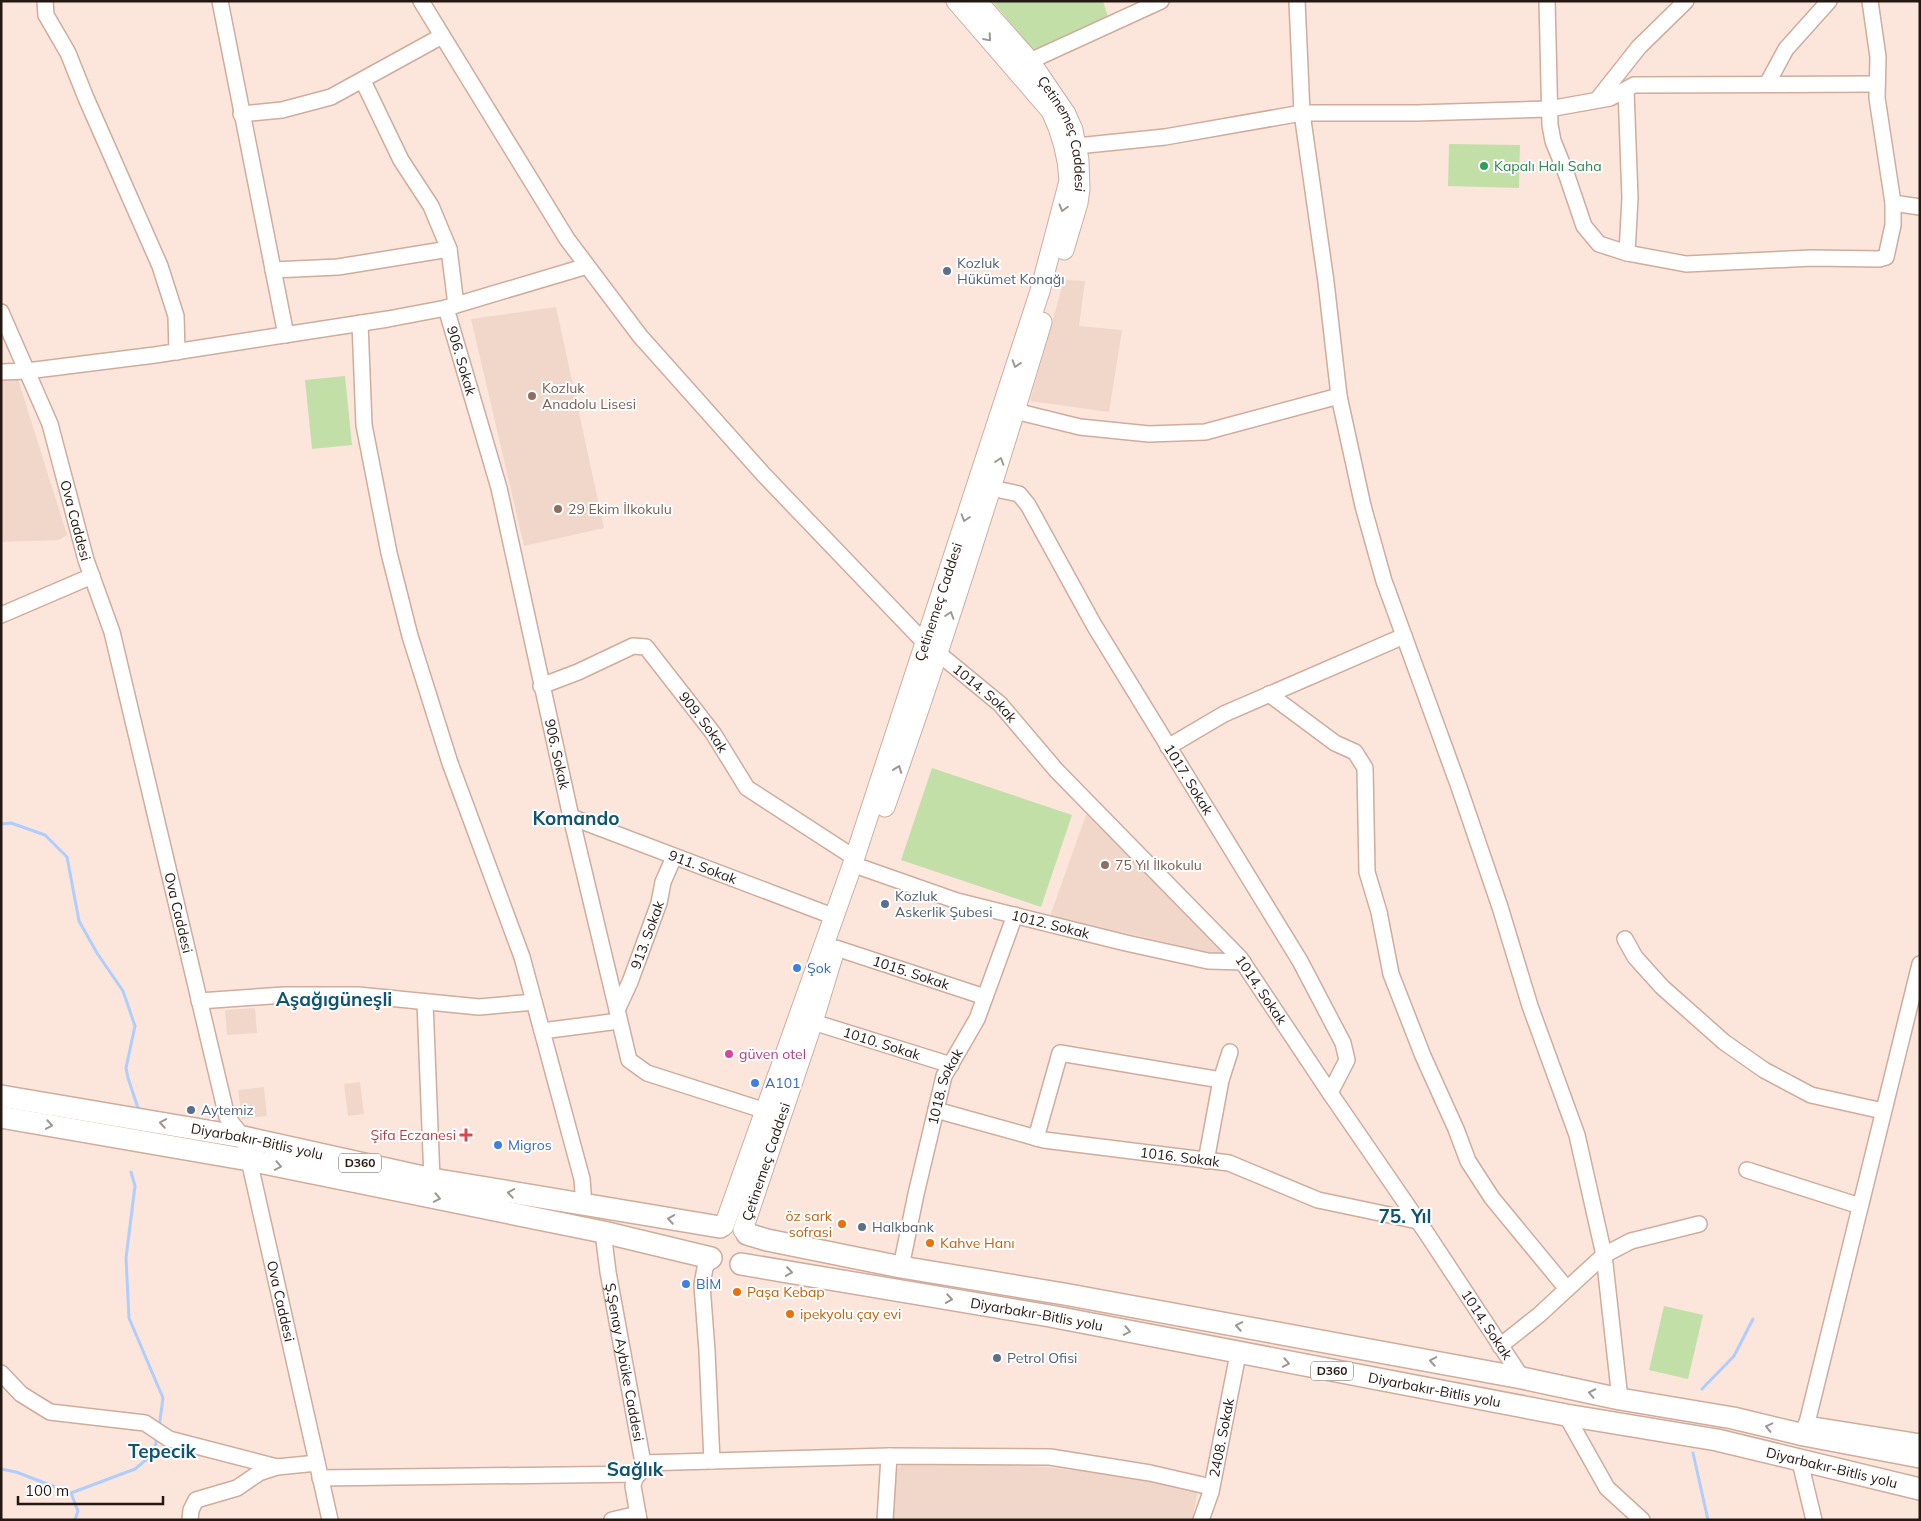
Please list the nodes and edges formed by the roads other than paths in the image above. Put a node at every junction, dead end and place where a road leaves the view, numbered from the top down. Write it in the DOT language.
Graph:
graph roads {
  1 [pos="45,1"];
  2 [pos="220,1"];
  3 [pos="421,1"];
  4 [pos="956,1"];
  5 [pos="977,1"];
  6 [pos="1161,1"];
  7 [pos="1297,1"];
  8 [pos="1547,1"];
  9 [pos="1686,1"];
  10 [pos="1829,1"];
  11 [pos="1870,1"];
  12 [pos="442,36"];
  13 [pos="1030,61"];
  14 [pos="363,81"];
  15 [pos="1767,84"];
  16 [pos="1877,84"];
  17 [pos="1626,90"];
  18 [pos="1597,100"];
  19 [pos="1549,109"];
  20 [pos="1302,113"];
  21 [pos="241,114"];
  22 [pos="1077,146"];
  23 [pos="1892,203"];
  24 [pos="1920,207"];
  25 [pos="449,249"];
  26 [pos="1627,254"];
  27 [pos="587,266"];
  28 [pos="273,270"];
  29 [pos="451,306"];
  30 [pos="1,312"];
  31 [pos="360,323"];
  32 [pos="286,335"];
  33 [pos="177,352"];
  34 [pos="27,371"];
  35 [pos="1,372"];
  36 [pos="1339,396"];
  37 [pos="1015,412"];
  38 [pos="991,488"];
  39 [pos="92,576"];
  40 [pos="1,615"];
  41 [pos="1404,636"];
  42 [pos="931,648"];
  43 [pos="541,686"];
  44 [pos="1269,694"];
  45 [pos="1168,747"];
  46 [pos="571,817"];
  47 [pos="674,857"];
  48 [pos="859,863"];
  49 [pos="1015,916"];
  50 [pos="834,917"];
  51 [pos="1625,939"];
  52 [pos="836,948"];
  53 [pos="1243,962"];
  54 [pos="1920,964"];
  55 [pos="985,997"];
  56 [pos="199,1001"];
  57 [pos="425,1002"];
  58 [pos="534,1002"];
  59 [pos="618,1015"];
  60 [pos="813,1022"];
  61 [pos="542,1031"];
  62 [pos="1230,1052"];
  63 [pos="951,1065"];
  64 [pos="1221,1080"];
  65 [pos="1330,1093"];
  66 [pos="1,1096"];
  67 [pos="936,1110"];
  68 [pos="766,1111"];
  69 [pos="1883,1111"];
  70 [pos="1,1117"];
  71 [pos="243,1137"];
  72 [pos="1036,1138"];
  73 [pos="249,1160"];
  74 [pos="1206,1160"];
  75 [pos="1747,1170"];
  76 [pos="432,1179"];
  77 [pos="584,1205"];
  78 [pos="1860,1206"];
  79 [pos="1418,1221"];
  80 [pos="1699,1224"];
  81 [pos="733,1229"];
  82 [pos="603,1232"];
  83 [pos="1604,1255"];
  84 [pos="712,1258"];
  85 [pos="741,1264"];
  86 [pos="901,1267"];
  87 [pos="1567,1289"];
  88 [pos="1500,1346"];
  89 [pos="1238,1354"];
  90 [pos="1,1373"];
  91 [pos="1522,1378"];
  92 [pos="1620,1399"];
  93 [pos="1566,1415"];
  94 [pos="1805,1430"];
  95 [pos="1920,1442"];
  96 [pos="889,1456"];
  97 [pos="1920,1456"];
  98 [pos="712,1461"];
  99 [pos="1800,1462"];
  100 [pos="277,1467"];
  101 [pos="641,1469"];
  102 [pos="318,1471"];
  103 [pos="1211,1487"];
  104 [pos="1920,1489"];
  105 [pos="638,1517"];
  106 [pos="190,1520"];
  107 [pos="330,1520"];
  108 [pos="612,1520"];
  109 [pos="885,1520"];
  110 [pos="1201,1520"];
  111 [pos="1642,1520"];
  112 [pos="1814,1520"];
  1 -- 33 [label="street"];
  2 -- 21 [label="street"];
  3 -- 12 [label="street, 1014. Sokak"];
  4 -- 42 [label="main road, Çetinemeç Caddesi, one-way"];
  5 -- 13 [label="main road, Çetinemeç Caddesi"];
  6 -- 13 [label="street"];
  7 -- 20 [label="street"];
  8 -- 19 [label="street"];
  9 -- 18 [label="street"];
  10 -- 15 [label="street"];
  11 -- 16 [label="street"];
  12 -- 14 [label="street"];
  12 -- 27 [label="street, 1014. Sokak"];
  13 -- 22 [label="main road, Çetinemeç Caddesi"];
  14 -- 21 [label="street"];
  14 -- 25 [label="street, 906. Sokak"];
  15 -- 16 [label="street"];
  15 -- 17 [label="street"];
  16 -- 23 [label="street"];
  17 -- 18 [label="street"];
  17 -- 26 [label="street"];
  18 -- 19 [label="street"];
  19 -- 20 [label="street"];
  19 -- 26 [label="street"];
  20 -- 22 [label="street"];
  20 -- 36 [label="street"];
  21 -- 28 [label="street"];
  22 -- 37 [label="main road, Çetinemeç Caddesi"];
  23 -- 24 [label="street"];
  23 -- 26 [label="street"];
  25 -- 28 [label="street"];
  25 -- 29 [label="street, 906. Sokak"];
  27 -- 29 [label="street"];
  27 -- 42 [label="street, 1014. Sokak"];
  28 -- 32 [label="street"];
  29 -- 31 [label="street"];
  29 -- 43 [label="street, 906. Sokak"];
  30 -- 34 [label="street, Ova Caddesi"];
  31 -- 32 [label="street"];
  31 -- 58 [label="street"];
  32 -- 33 [label="street"];
  33 -- 34 [label="street"];
  34 -- 35 [label="street"];
  34 -- 39 [label="street, Ova Caddesi"];
  36 -- 37 [label="street"];
  36 -- 41 [label="street"];
  38 -- 37 [label="main road, Çetinemeç Caddesi, one-way"];
  42 -- 38 [label="main road, Çetinemeç Caddesi, one-way"];
  38 -- 45 [label="street, 1017. Sokak"];
  39 -- 40 [label="street"];
  39 -- 56 [label="street, Ova Caddesi"];
  41 -- 44 [label="street"];
  41 -- 83 [label="street"];
  42 -- 48 [label="main road, Çetinemeç Caddesi"];
  42 -- 53 [label="street, 1014. Sokak"];
  43 -- 46 [label="street, 906. Sokak"];
  43 -- 48 [label="street, 909. Sokak"];
  44 -- 45 [label="street"];
  44 -- 87 [label="street"];
  45 -- 65 [label="street, 1017. Sokak"];
  46 -- 47 [label="street, 911. Sokak"];
  46 -- 59 [label="street, 906. Sokak"];
  47 -- 50 [label="street, 911. Sokak"];
  47 -- 59 [label="street, 913. Sokak"];
  48 -- 49 [label="street, 1012. Sokak"];
  48 -- 50 [label="main road, Çetinemeç Caddesi"];
  48 -- 52 [label="main road, Çetinemeç Caddesi"];
  49 -- 53 [label="street, 1012. Sokak"];
  49 -- 55 [label="street, 1018. Sokak"];
  50 -- 68 [label="main road, Çetinemeç Caddesi"];
  51 -- 69 [label="street"];
  52 -- 55 [label="street, 1015. Sokak"];
  52 -- 60 [label="main road, Çetinemeç Caddesi"];
  53 -- 65 [label="street, 1014. Sokak"];
  54 -- 69 [label="street"];
  55 -- 63 [label="street, 1018. Sokak"];
  56 -- 57 [label="street"];
  56 -- 71 [label="street, Ova Caddesi"];
  57 -- 58 [label="street"];
  57 -- 76 [label="street"];
  58 -- 61 [label="street"];
  59 -- 61 [label="street"];
  59 -- 68 [label="street, 906. Sokak"];
  60 -- 63 [label="street, 1010. Sokak"];
  60 -- 81 [label="main road, Çetinemeç Caddesi"];
  61 -- 77 [label="street"];
  62 -- 64 [label="street"];
  63 -- 67 [label="street, 1018. Sokak"];
  64 -- 72 [label="street"];
  64 -- 74 [label="street"];
  65 -- 79 [label="street, 1014. Sokak"];
  71 -- 66 [label="highway, Diyarbakır-Bitlis yolu / D360, one-way"];
  67 -- 72 [label="street, 1016. Sokak"];
  67 -- 86 [label="street, 1018. Sokak"];
  68 -- 81 [label="main road, Çetinemeç Caddesi"];
  69 -- 78 [label="street"];
  70 -- 73 [label="highway, Diyarbakır-Bitlis yolu / D360, one-way"];
  71 -- 73 [label="street, Ova Caddesi"];
  71 -- 76 [label="highway, Diyarbakır-Bitlis yolu / D360"];
  72 -- 74 [label="street, 1016. Sokak"];
  73 -- 82 [label="highway, Diyarbakır-Bitlis yolu / D360, one-way"];
  73 -- 102 [label="street, Ova Caddesi"];
  74 -- 79 [label="street, 1016. Sokak"];
  75 -- 78 [label="street"];
  77 -- 76 [label="highway, Diyarbakır-Bitlis yolu / D360, one-way"];
  81 -- 77 [label="highway, Diyarbakır-Bitlis yolu / D360, one-way"];
  78 -- 94 [label="street"];
  79 -- 88 [label="street, 1014. Sokak"];
  80 -- 83 [label="street"];
  81 -- 84 [label="highway"];
  81 -- 85 [label="highway"];
  81 -- 86 [label="highway, Diyarbakır-Bitlis yolu / D360"];
  82 -- 84 [label="highway, Diyarbakır-Bitlis yolu / D360"];
  82 -- 101 [label="street, Ş.Şenay Aybüke Caddesi"];
  83 -- 87 [label="street"];
  83 -- 92 [label="street"];
  84 -- 85 [label="highway"];
  84 -- 98 [label="street"];
  85 -- 89 [label="highway, Diyarbakır-Bitlis yolu / D360, one-way"];
  91 -- 86 [label="highway, Diyarbakır-Bitlis yolu / D360, one-way"];
  87 -- 88 [label="street"];
  88 -- 91 [label="street, 1014. Sokak"];
  89 -- 93 [label="highway, Diyarbakır-Bitlis yolu / D360, one-way"];
  89 -- 103 [label="street, 2408. Sokak"];
  90 -- 100 [label="street"];
  92 -- 91 [label="highway, Diyarbakır-Bitlis yolu / D360, one-way"];
  94 -- 92 [label="highway, Diyarbakır-Bitlis yolu / D360, one-way"];
  93 -- 99 [label="highway, Diyarbakır-Bitlis yolu / D360"];
  93 -- 111 [label="street"];
  94 -- 95 [label="street"];
  94 -- 97 [label="highway, Diyarbakır-Bitlis yolu / D360"];
  96 -- 98 [label="street"];
  96 -- 103 [label="street"];
  96 -- 109 [label="street"];
  98 -- 101 [label="street"];
  99 -- 104 [label="highway, Diyarbakır-Bitlis yolu / D360"];
  99 -- 112 [label="street"];
  100 -- 102 [label="street"];
  100 -- 106 [label="street"];
  101 -- 102 [label="street"];
  101 -- 105 [label="street, Ş.Şenay Aybüke Caddesi"];
  102 -- 107 [label="street, Ova Caddesi"];
  103 -- 110 [label="street, 2408. Sokak"];
  105 -- 108 [label="street"];
}
